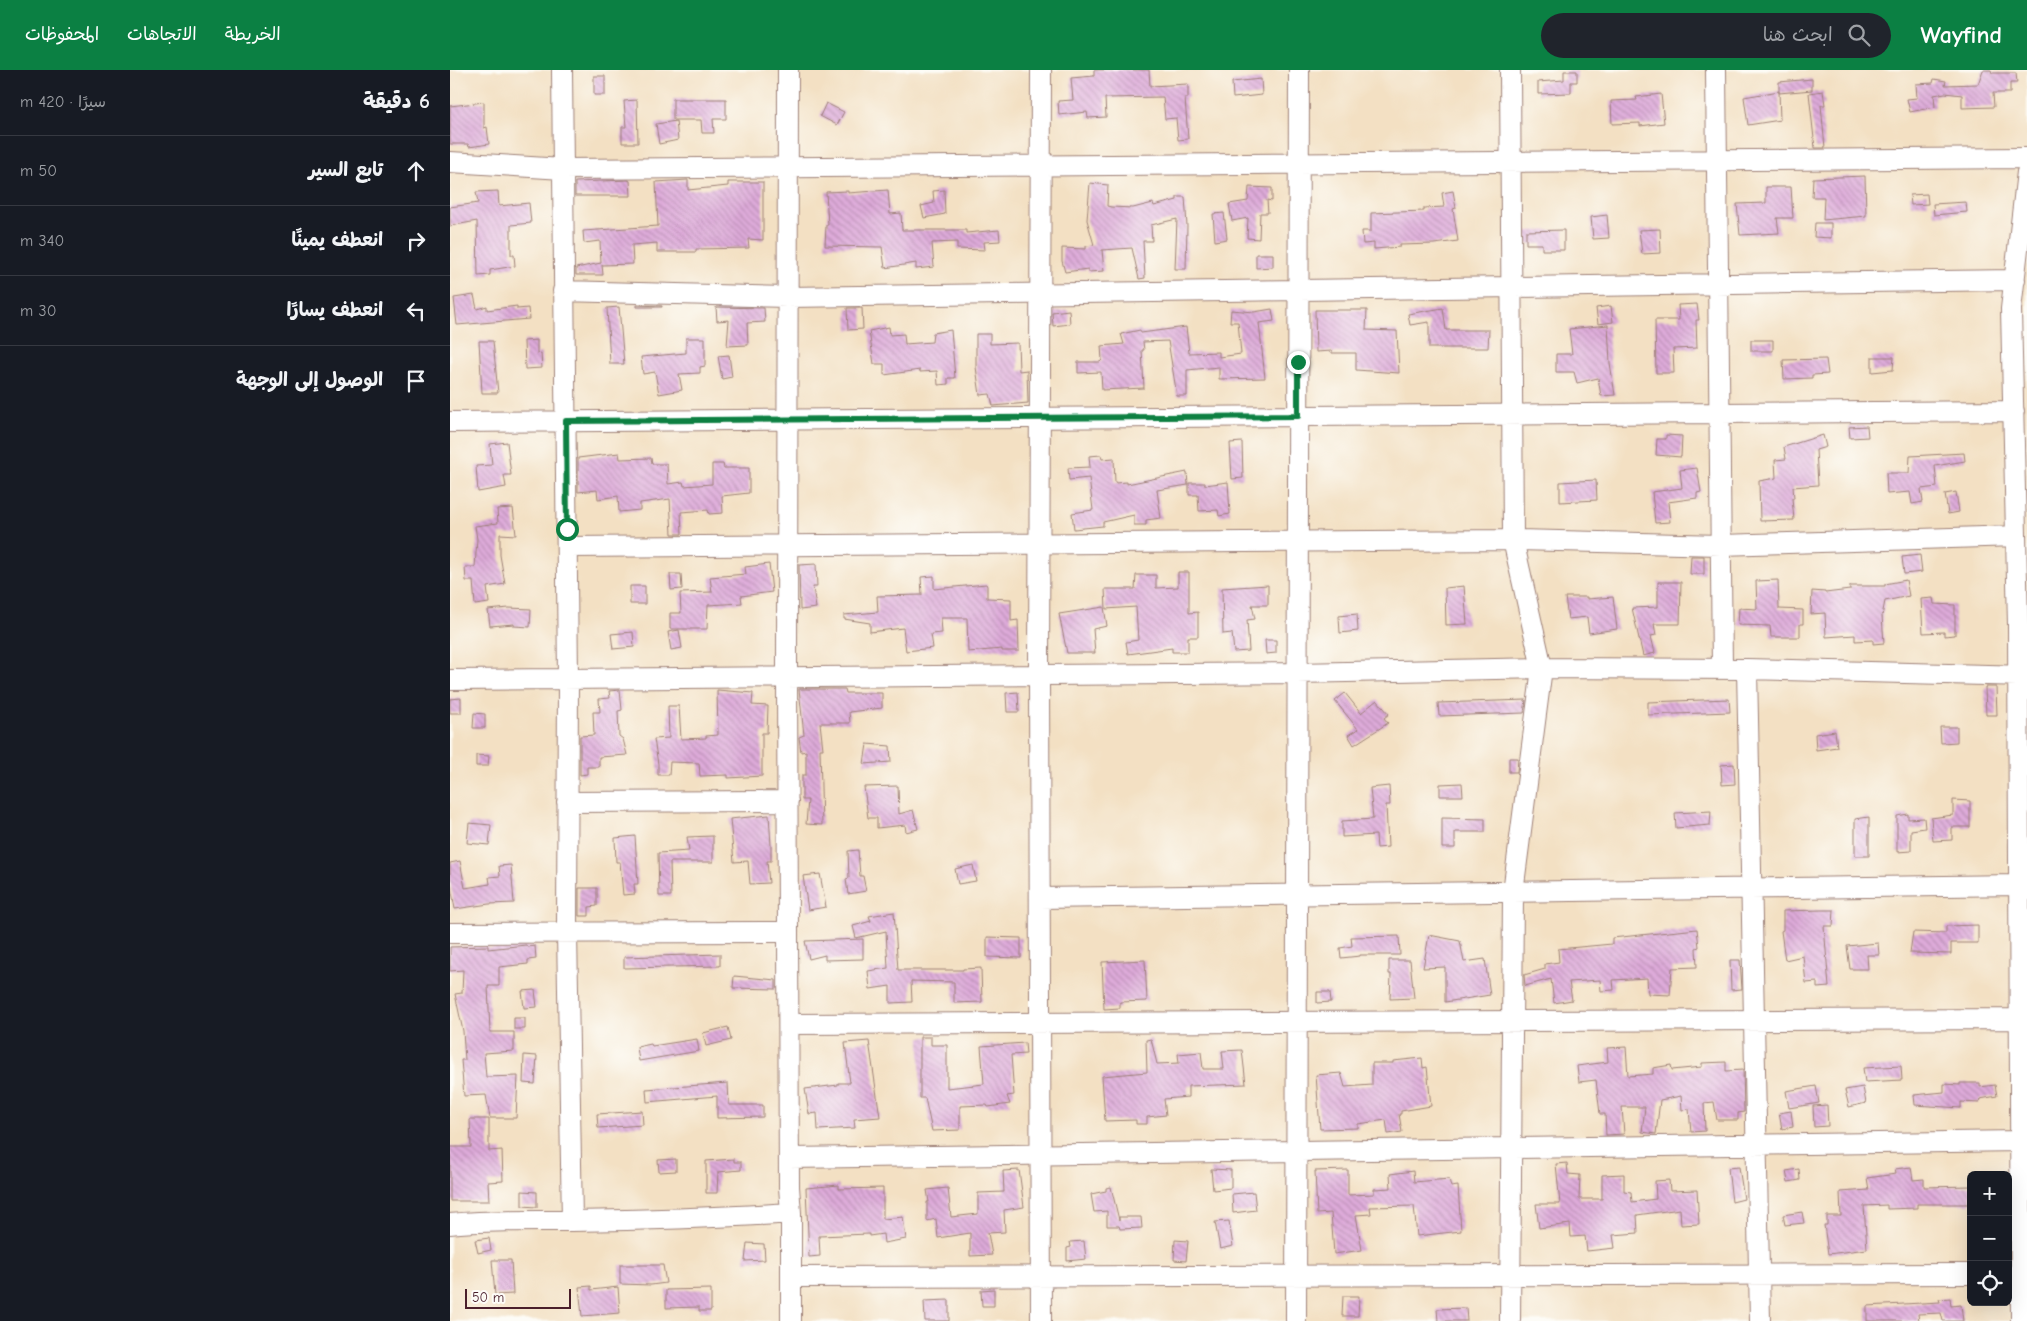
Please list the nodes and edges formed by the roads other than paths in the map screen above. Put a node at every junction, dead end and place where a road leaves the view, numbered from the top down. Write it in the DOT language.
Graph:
graph roads {
  1 [pos="562,70"];
  2 [pos="788,70"];
  3 [pos="1040,70"];
  4 [pos="1299,70"];
  5 [pos="1510,70"];
  6 [pos="1716,70"];
  7 [pos="2027,158"];
  8 [pos="1717,161"];
  9 [pos="450,162"];
  10 [pos="1510,162"];
  11 [pos="1299,164"];
  12 [pos="1040,166"];
  13 [pos="788,168"];
  14 [pos="563,169"];
  15 [pos="2027,172"];
  16 [pos="2015,280"];
  17 [pos="1718,284"];
  18 [pos="1512,287"];
  19 [pos="1298,290"];
  20 [pos="563,291"];
  21 [pos="1040,294"];
  22 [pos="788,297"];
  23 [pos="2014,412"];
  24 [pos="1720,413"];
  25 [pos="1512,415"];
  26 [pos="1298,416"];
  27 [pos="1040,418"];
  28 [pos="787,420"];
  29 [pos="566,421"];
  30 [pos="450,422"];
  31 [pos="2016,536"];
  32 [pos="1513,540"];
  33 [pos="1297,542"];
  34 [pos="1039,544"];
  35 [pos="787,545"];
  36 [pos="1721,545"];
  37 [pos="567,547"];
  38 [pos="2023,621"];
  39 [pos="1542,668"];
  40 [pos="1747,669"];
  41 [pos="1722,670"];
  42 [pos="1297,673"];
  43 [pos="1039,675"];
  44 [pos="2022,676"];
  45 [pos="787,677"];
  46 [pos="568,679"];
  47 [pos="450,680"];
  48 [pos="788,801"];
  49 [pos="567,802"];
  50 [pos="2020,885"];
  51 [pos="1752,889"];
  52 [pos="1513,892"];
  53 [pos="1297,894"];
  54 [pos="1040,898"];
  55 [pos="450,932"];
  56 [pos="567,932"];
  57 [pos="788,932"];
  58 [pos="2020,1019"];
  59 [pos="1754,1020"];
  60 [pos="1512,1021"];
  61 [pos="1297,1022"];
  62 [pos="1040,1023"];
  63 [pos="789,1024"];
  64 [pos="2020,1141"];
  65 [pos="1757,1145"];
  66 [pos="1511,1148"];
  67 [pos="1296,1151"];
  68 [pos="1041,1154"];
  69 [pos="789,1158"];
  70 [pos="791,1213"];
  71 [pos="572,1221"];
  72 [pos="450,1224"];
  73 [pos="1759,1274"];
  74 [pos="1967,1274"];
  75 [pos="2014,1274"];
  76 [pos="1510,1275"];
  77 [pos="1041,1276"];
  78 [pos="1296,1276"];
  79 [pos="790,1277"];
  80 [pos="791,1321"];
  81 [pos="1042,1321"];
  82 [pos="1296,1321"];
  83 [pos="1510,1321"];
  84 [pos="1760,1321"];
  85 [pos="2020,1321"];
  1 -- 14 [label="street"];
  2 -- 13 [label="street"];
  3 -- 12 [label="street"];
  4 -- 11 [label="street"];
  5 -- 10 [label="street"];
  6 -- 8 [label="street"];
  7 -- 8 [label="street"];
  8 -- 10 [label="street"];
  8 -- 17 [label="street"];
  9 -- 14 [label="street"];
  10 -- 11 [label="street"];
  10 -- 18 [label="street"];
  11 -- 12 [label="street"];
  11 -- 19 [label="street"];
  12 -- 13 [label="street"];
  12 -- 21 [label="street"];
  13 -- 14 [label="street"];
  13 -- 22 [label="street"];
  14 -- 20 [label="street"];
  15 -- 16 [label="street"];
  16 -- 17 [label="street"];
  16 -- 23 [label="street"];
  17 -- 18 [label="street"];
  17 -- 24 [label="street"];
  18 -- 19 [label="street"];
  18 -- 25 [label="street"];
  19 -- 21 [label="street"];
  19 -- 26 [label="street"];
  20 -- 22 [label="street"];
  20 -- 29 [label="street"];
  21 -- 22 [label="street"];
  21 -- 27 [label="street"];
  22 -- 28 [label="street"];
  23 -- 24 [label="street"];
  23 -- 31 [label="street"];
  24 -- 25 [label="street"];
  24 -- 36 [label="street"];
  25 -- 26 [label="street"];
  25 -- 32 [label="street"];
  26 -- 27 [label="street"];
  26 -- 33 [label="street"];
  27 -- 28 [label="street"];
  27 -- 34 [label="street"];
  28 -- 29 [label="street"];
  28 -- 35 [label="street"];
  29 -- 30 [label="street"];
  29 -- 37 [label="street"];
  31 -- 36 [label="street"];
  31 -- 38 [label="street"];
  32 -- 33 [label="street"];
  32 -- 36 [label="street"];
  32 -- 39 [label="street"];
  33 -- 34 [label="street"];
  33 -- 42 [label="street"];
  34 -- 35 [label="street"];
  34 -- 43 [label="street"];
  35 -- 37 [label="street"];
  35 -- 45 [label="street"];
  36 -- 41 [label="street"];
  37 -- 46 [label="street"];
  38 -- 44 [label="street"];
  39 -- 41 [label="street"];
  39 -- 42 [label="street"];
  39 -- 52 [label="street"];
  40 -- 41 [label="street"];
  40 -- 44 [label="street"];
  40 -- 51 [label="street"];
  42 -- 43 [label="street"];
  42 -- 53 [label="street"];
  43 -- 45 [label="street"];
  43 -- 54 [label="street"];
  44 -- 50 [label="street"];
  45 -- 46 [label="street"];
  45 -- 48 [label="street"];
  46 -- 47 [label="street"];
  46 -- 49 [label="street"];
  48 -- 49 [label="street"];
  48 -- 57 [label="street"];
  49 -- 56 [label="street"];
  50 -- 51 [label="street"];
  50 -- 58 [label="street"];
  51 -- 52 [label="street"];
  51 -- 59 [label="street"];
  52 -- 53 [label="street"];
  52 -- 60 [label="street"];
  53 -- 54 [label="street"];
  53 -- 61 [label="street"];
  54 -- 62 [label="street"];
  55 -- 56 [label="street"];
  56 -- 57 [label="street"];
  56 -- 71 [label="street"];
  57 -- 63 [label="street"];
  58 -- 59 [label="street"];
  58 -- 64 [label="street"];
  59 -- 60 [label="street"];
  59 -- 65 [label="street"];
  60 -- 61 [label="street"];
  60 -- 66 [label="street"];
  61 -- 62 [label="street"];
  61 -- 67 [label="street"];
  62 -- 63 [label="street"];
  62 -- 68 [label="street"];
  63 -- 69 [label="street"];
  64 -- 65 [label="street"];
  64 -- 75 [label="street"];
  65 -- 66 [label="street"];
  65 -- 73 [label="street"];
  66 -- 67 [label="street"];
  66 -- 76 [label="street"];
  67 -- 68 [label="street"];
  67 -- 78 [label="street"];
  68 -- 69 [label="street"];
  68 -- 77 [label="street"];
  69 -- 70 [label="street"];
  70 -- 71 [label="street"];
  70 -- 79 [label="street"];
  71 -- 72 [label="street"];
  73 -- 74 [label="street"];
  73 -- 76 [label="street"];
  73 -- 84 [label="street"];
  75 -- 85 [label="street"];
  76 -- 78 [label="street"];
  76 -- 83 [label="street"];
  77 -- 78 [label="street"];
  77 -- 79 [label="street"];
  77 -- 81 [label="street"];
  78 -- 82 [label="street"];
  79 -- 80 [label="street"];
}
